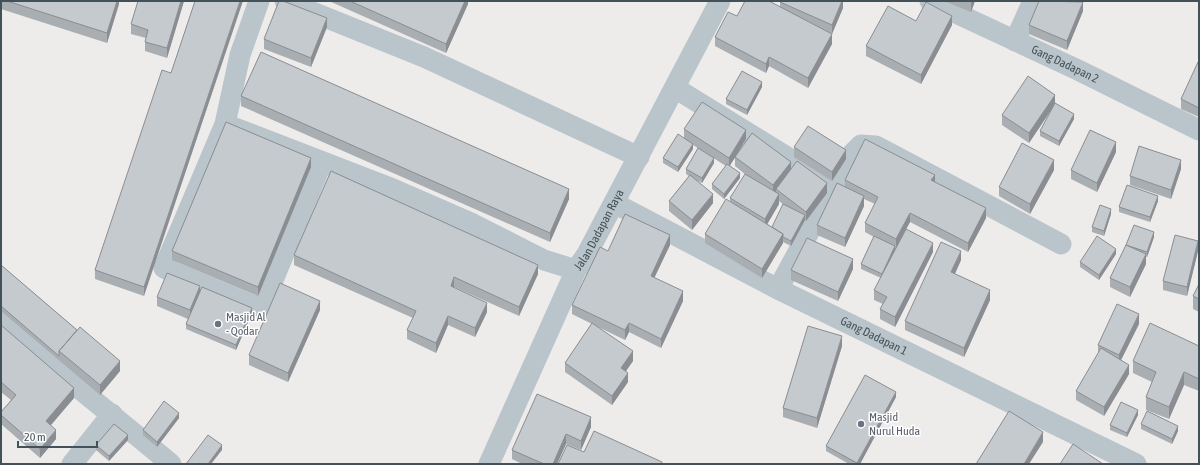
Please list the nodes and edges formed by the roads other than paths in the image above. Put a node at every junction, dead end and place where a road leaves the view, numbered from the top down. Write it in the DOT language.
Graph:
graph roads {
  1 [pos="260,1"];
  2 [pos="285,1"];
  3 [pos="720,1"];
  4 [pos="930,1"];
  5 [pos="1033,1"];
  6 [pos="1015,41"];
  7 [pos="675,88"];
  8 [pos="225,124"];
  9 [pos="1199,130"];
  10 [pos="639,157"];
  11 [pos="322,162"];
  12 [pos="834,186"];
  13 [pos="614,203"];
  14 [pos="1061,244"];
  15 [pos="576,270"];
  16 [pos="778,289"];
  17 [pos="1,322"];
  18 [pos="112,414"];
  19 [pos="72,464"];
  20 [pos="171,464"];
  21 [pos="489,464"];
  22 [pos="1136,464"];
  1 -- 8 [label="street"];
  2 -- 10 [label="street"];
  3 -- 7 [label="street, Jalan Dadapan Raya"];
  4 -- 6 [label="street, Gang Dadapan 2"];
  5 -- 6 [label="street"];
  6 -- 9 [label="street, Gang Dadapan 2"];
  7 -- 10 [label="street, Jalan Dadapan Raya"];
  7 -- 12 [label="street"];
  8 -- 11 [label="street"];
  8 -- 11 [label="street"];
  10 -- 13 [label="street, Jalan Dadapan Raya"];
  11 -- 15 [label="street"];
  12 -- 14 [label="street"];
  12 -- 16 [label="street"];
  13 -- 15 [label="street, Jalan Dadapan Raya"];
  13 -- 16 [label="street, Gang Dadapan 1"];
  15 -- 21 [label="street, Jalan Dadapan Raya"];
  16 -- 22 [label="street, Gang Dadapan 1"];
  17 -- 18 [label="street"];
  18 -- 19 [label="street"];
  18 -- 20 [label="street"];
}
